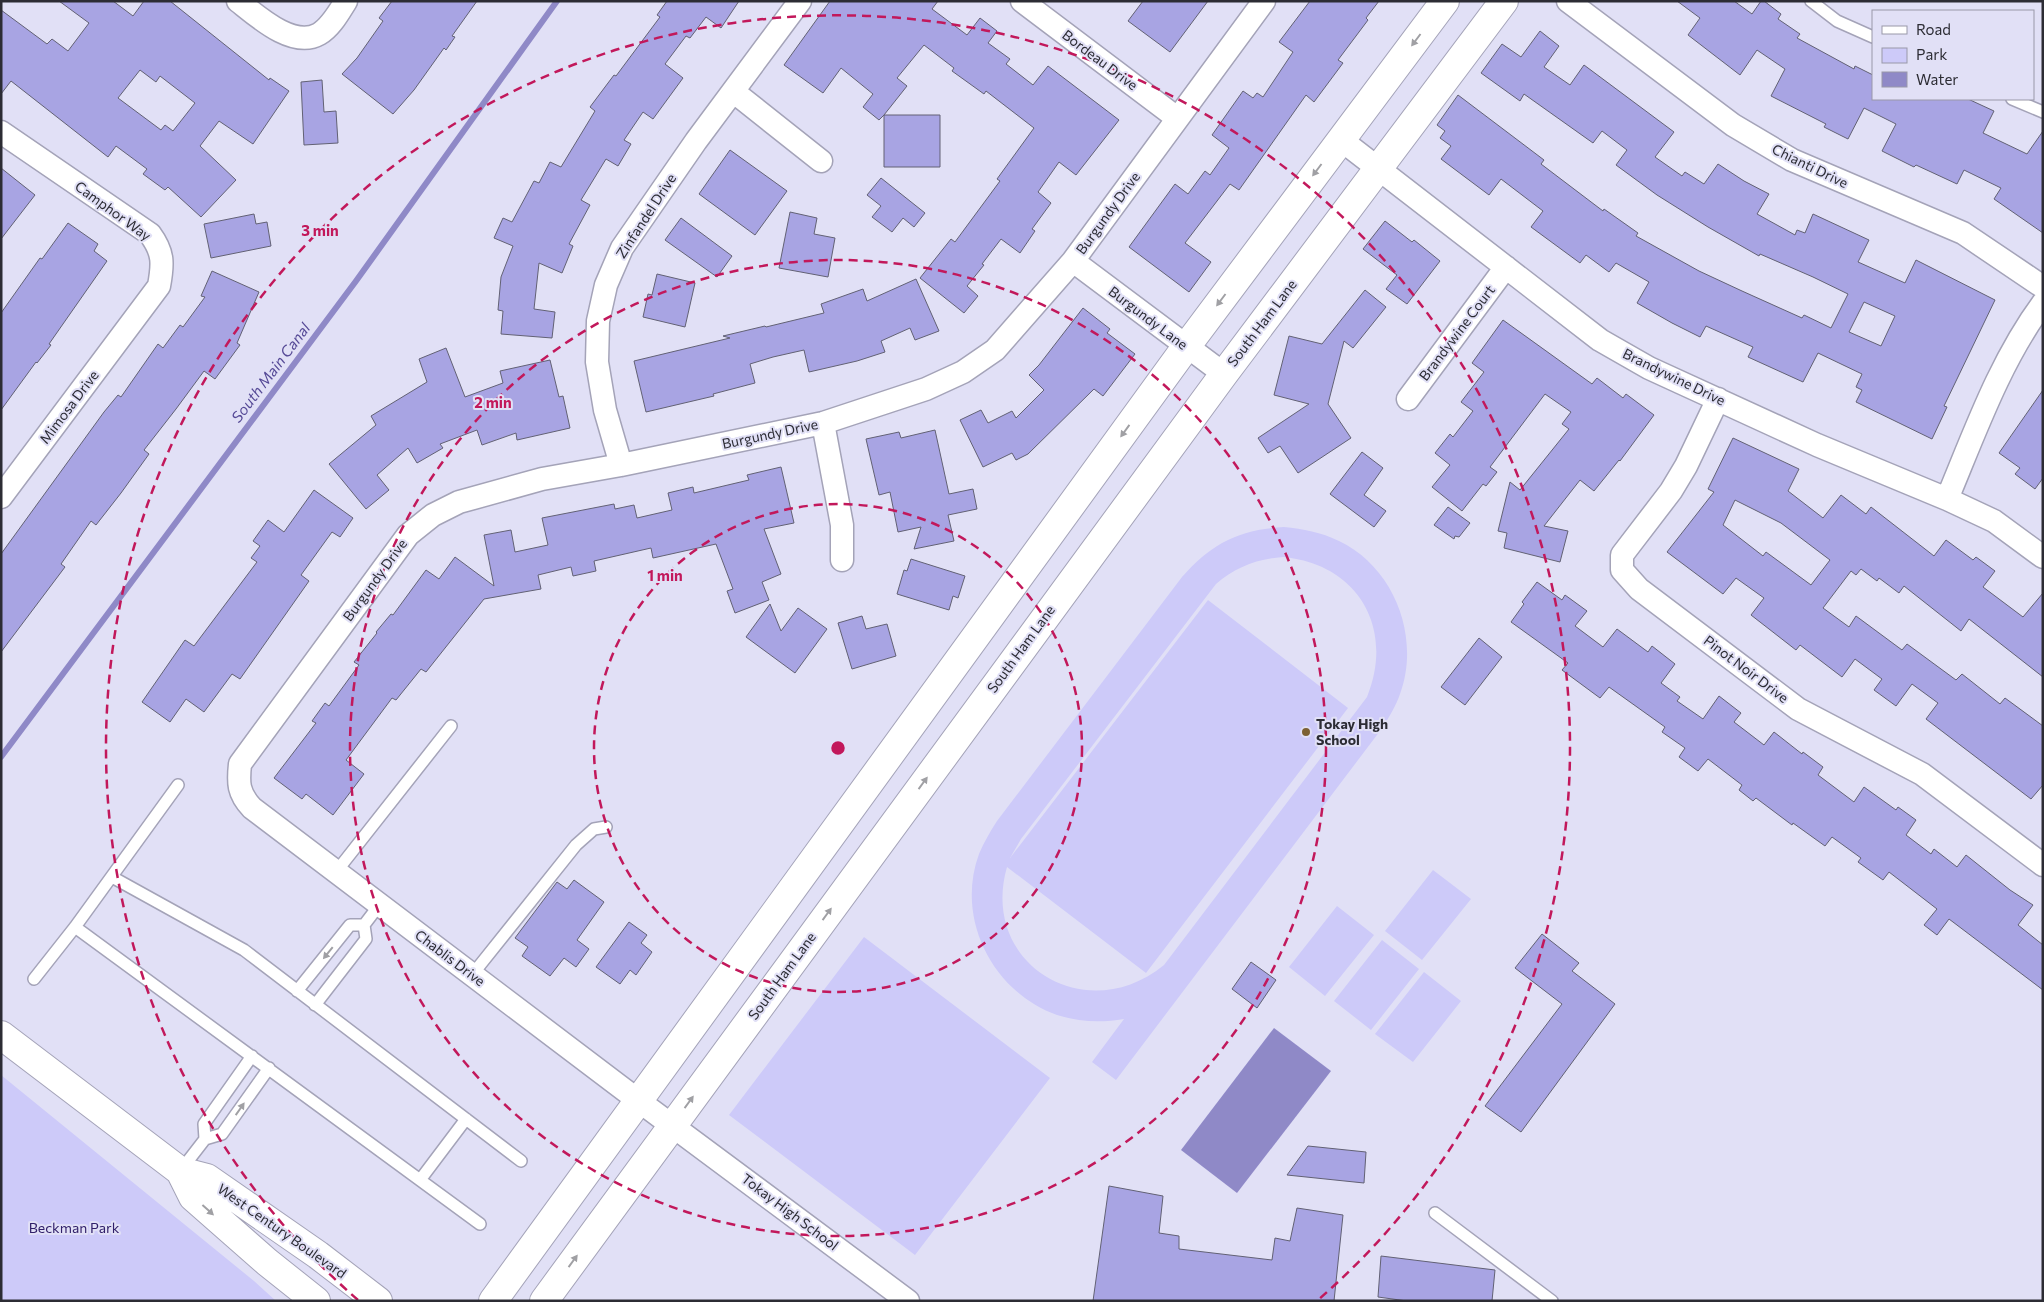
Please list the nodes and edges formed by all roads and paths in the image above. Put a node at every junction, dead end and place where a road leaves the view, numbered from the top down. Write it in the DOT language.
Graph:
graph roads {
  1 [pos="238,1"];
  2 [pos="346,1"];
  3 [pos="800,1"];
  4 [pos="1022,1"];
  5 [pos="1264,1"];
  6 [pos="1445,1"];
  7 [pos="1504,1"];
  8 [pos="1568,1"];
  9 [pos="1811,1"];
  10 [pos="1872,37"];
  11 [pos="734,92"];
  12 [pos="2014,100"];
  13 [pos="2043,112"];
  14 [pos="1177,118"];
  15 [pos="1,132"];
  16 [pos="1340,139"];
  17 [pos="821,161"];
  18 [pos="1378,168"];
  19 [pos="1073,261"];
  20 [pos="1506,267"];
  21 [pos="2043,287"];
  22 [pos="2041,310"];
  23 [pos="136,317"];
  24 [pos="1186,347"];
  25 [pos="1224,374"];
  26 [pos="1408,399"];
  27 [pos="1718,399"];
  28 [pos="823,423"];
  29 [pos="621,465"];
  30 [pos="1,498"];
  31 [pos="1948,499"];
  32 [pos="2043,557"];
  33 [pos="842,560"];
  34 [pos="451,726"];
  35 [pos="178,784"];
  36 [pos="238,784"];
  37 [pos="606,827"];
  38 [pos="2043,865"];
  39 [pos="336,872"];
  40 [pos="112,877"];
  41 [pos="380,904"];
  42 [pos="364,925"];
  43 [pos="76,927"];
  44 [pos="472,974"];
  45 [pos="34,979"];
  46 [pos="298,991"];
  47 [pos="315,1005"];
  48 [pos="1,1035"];
  49 [pos="252,1056"];
  50 [pos="269,1068"];
  51 [pos="639,1101"];
  52 [pos="466,1119"];
  53 [pos="672,1125"];
  54 [pos="204,1139"];
  55 [pos="521,1161"];
  56 [pos="180,1170"];
  57 [pos="420,1180"];
  58 [pos="1435,1213"];
  59 [pos="480,1224"];
  60 [pos="316,1301"];
  61 [pos="378,1301"];
  62 [pos="493,1301"];
  63 [pos="544,1301"];
  64 [pos="908,1301"];
  65 [pos="1552,1301"];
  1 -- 2 [label="street"];
  3 -- 11 [label="street, Zinfandel Drive"];
  4 -- 14 [label="street, Bordeau Drive"];
  5 -- 14 [label="street, Burgundy Drive"];
  6 -- 16 [label="main road, one-way"];
  7 -- 18 [label="main road, South Ham Lane"];
  8 -- 21 [label="street, Chianti Drive"];
  9 -- 10 [label="lane"];
  11 -- 17 [label="street"];
  11 -- 29 [label="street, Zinfandel Drive"];
  12 -- 13 [label="lane"];
  14 -- 19 [label="street, Burgundy Drive"];
  15 -- 23 [label="street, Camphor Way"];
  16 -- 18 [label="street, Brandywine Drive"];
  16 -- 24 [label="main road, one-way"];
  18 -- 20 [label="street, Brandywine Drive"];
  18 -- 25 [label="main road, South Ham Lane"];
  19 -- 24 [label="street, Burgundy Lane"];
  19 -- 28 [label="street, Burgundy Drive"];
  20 -- 26 [label="street, Brandywine Court"];
  20 -- 27 [label="street, Brandywine Drive"];
  22 -- 31 [label="street"];
  23 -- 30 [label="street, Mimosa Drive"];
  24 -- 25 [label="street, Burgundy Lane"];
  24 -- 51 [label="main road, one-way"];
  53 -- 25 [label="main road, South Ham Lane, one-way"];
  27 -- 31 [label="street, Brandywine Drive"];
  27 -- 38 [label="street, Pinot Noir Drive"];
  28 -- 29 [label="street, Burgundy Drive"];
  28 -- 33 [label="street"];
  29 -- 36 [label="street, Burgundy Drive"];
  31 -- 32 [label="street, Brandywine Drive"];
  34 -- 39 [label="lane"];
  35 -- 40 [label="lane"];
  36 -- 39 [label="street, Chablis Drive"];
  37 -- 44 [label="lane"];
  39 -- 41 [label="street, Chablis Drive"];
  40 -- 43 [label="lane"];
  40 -- 46 [label="lane"];
  41 -- 42 [label="lane"];
  41 -- 44 [label="street, Chablis Drive"];
  42 -- 46 [label="lane, one-way"];
  42 -- 47 [label="lane"];
  43 -- 45 [label="lane"];
  43 -- 49 [label="lane"];
  44 -- 51 [label="street, Chablis Drive"];
  46 -- 47 [label="lane"];
  47 -- 52 [label="lane"];
  48 -- 56 [label="main road, West Century Boulevard"];
  49 -- 50 [label="lane"];
  49 -- 54 [label="lane"];
  54 -- 50 [label="lane, one-way"];
  50 -- 57 [label="lane"];
  51 -- 53 [label="street, Chablis Drive"];
  51 -- 62 [label="main road"];
  52 -- 55 [label="lane"];
  52 -- 57 [label="lane"];
  63 -- 53 [label="main road, South Ham Lane, one-way"];
  53 -- 64 [label="street, Tokay High School"];
  54 -- 56 [label="lane"];
  56 -- 60 [label="main road, West Century Boulevard, one-way"];
  56 -- 61 [label="main road, West Century Boulevard"];
  57 -- 59 [label="lane"];
  58 -- 65 [label="lane"];
}
